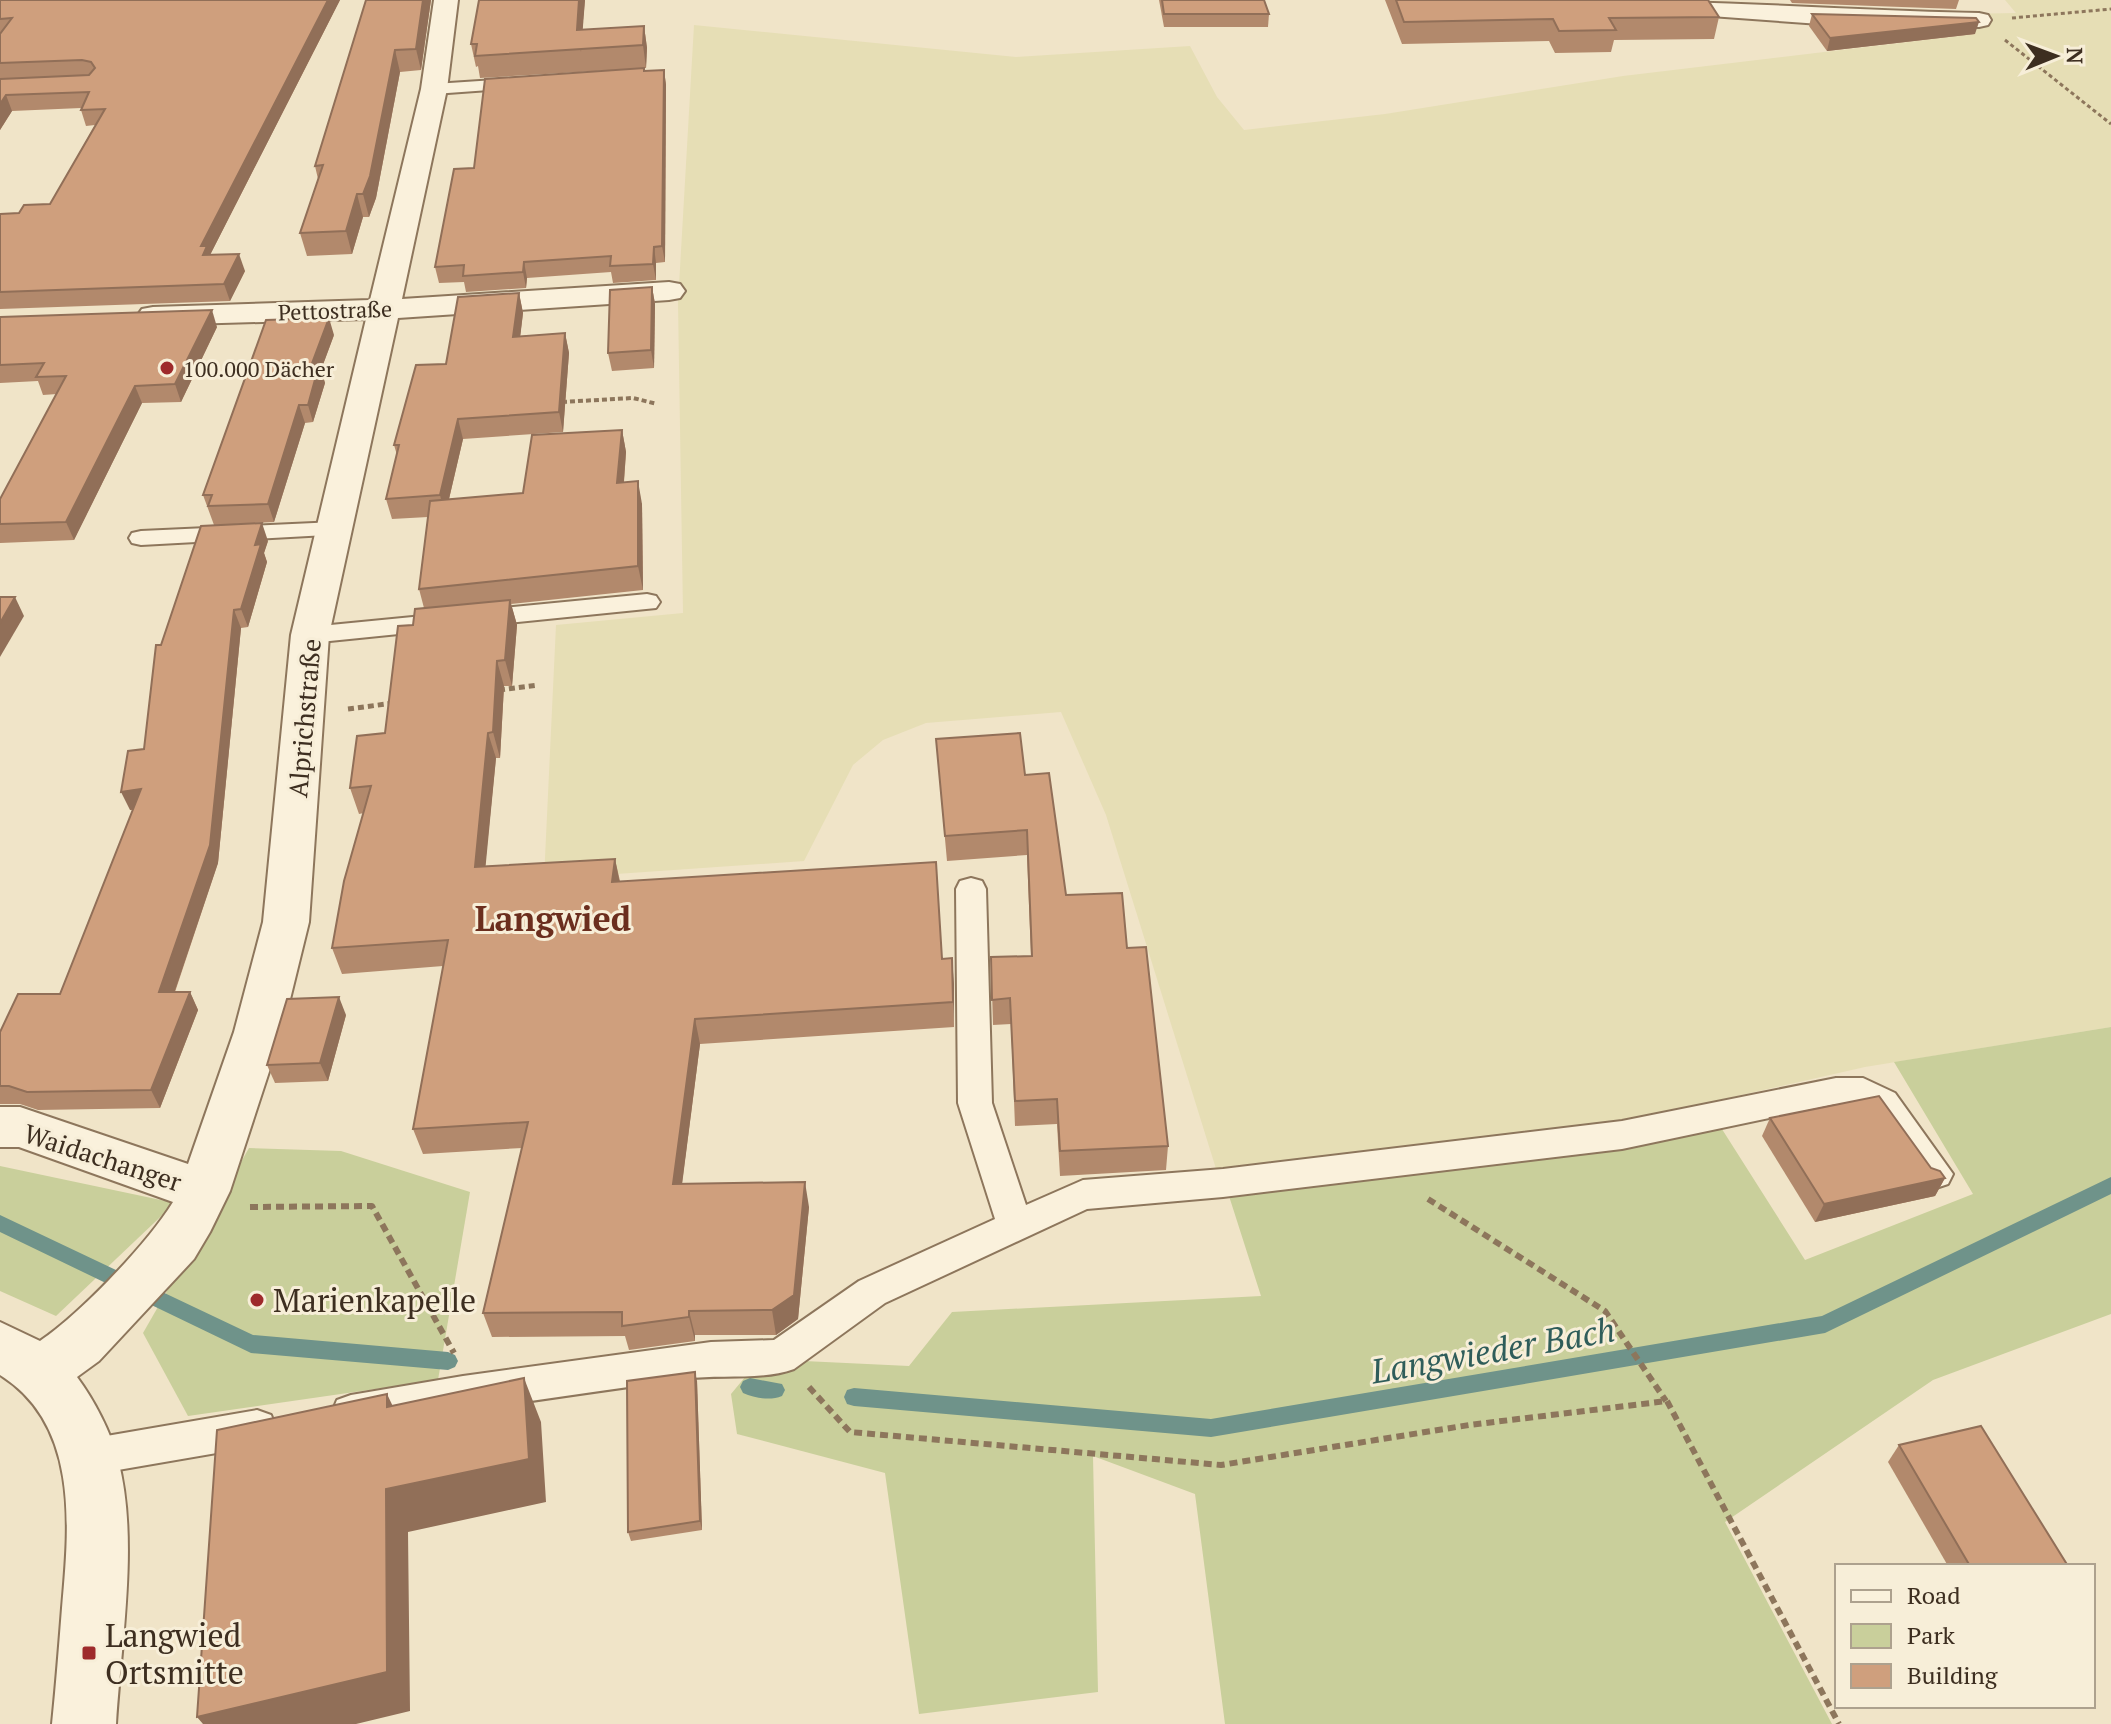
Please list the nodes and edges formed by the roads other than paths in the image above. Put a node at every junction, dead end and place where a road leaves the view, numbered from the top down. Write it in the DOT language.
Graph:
graph roads {
  1 [pos="446,0"];
  2 [pos="1586,0"];
  3 [pos="1979,20"];
  4 [pos="539,82"];
  5 [pos="434,89"];
  6 [pos="669,291"];
  7 [pos="386,309"];
  8 [pos="123,317"];
  9 [pos="336,529"];
  10 [pos="141,538"];
  11 [pos="647,602"];
  12 [pos="310,635"];
  13 [pos="971,889"];
  14 [pos="0,1127"];
  15 [pos="1936,1174"];
  16 [pos="204,1191"];
  17 [pos="1015,1226"];
  18 [pos="41,1354"];
  19 [pos="89,1457"];
  20 [pos="84,1724"];
  1 -- 5 [label="street, Alprichstraße"];
  2 -- 3 [label="street"];
  4 -- 5 [label="lane"];
  5 -- 7 [label="street, Alprichstraße"];
  6 -- 7 [label="street, Pettostraße"];
  7 -- 8 [label="street, Pettostraße"];
  7 -- 9 [label="street, Alprichstraße"];
  9 -- 10 [label="lane"];
  9 -- 12 [label="street, Alprichstraße"];
  11 -- 12 [label="lane"];
  12 -- 16 [label="street, Alprichstraße"];
  13 -- 17 [label="lane"];
  14 -- 16 [label="street, Waidachanger"];
  15 -- 17 [label="lane"];
  16 -- 18 [label="street, Alprichstraße"];
  17 -- 19 [label="lane"];
  18 -- 19 [label="street"];
  19 -- 20 [label="street"];
}
